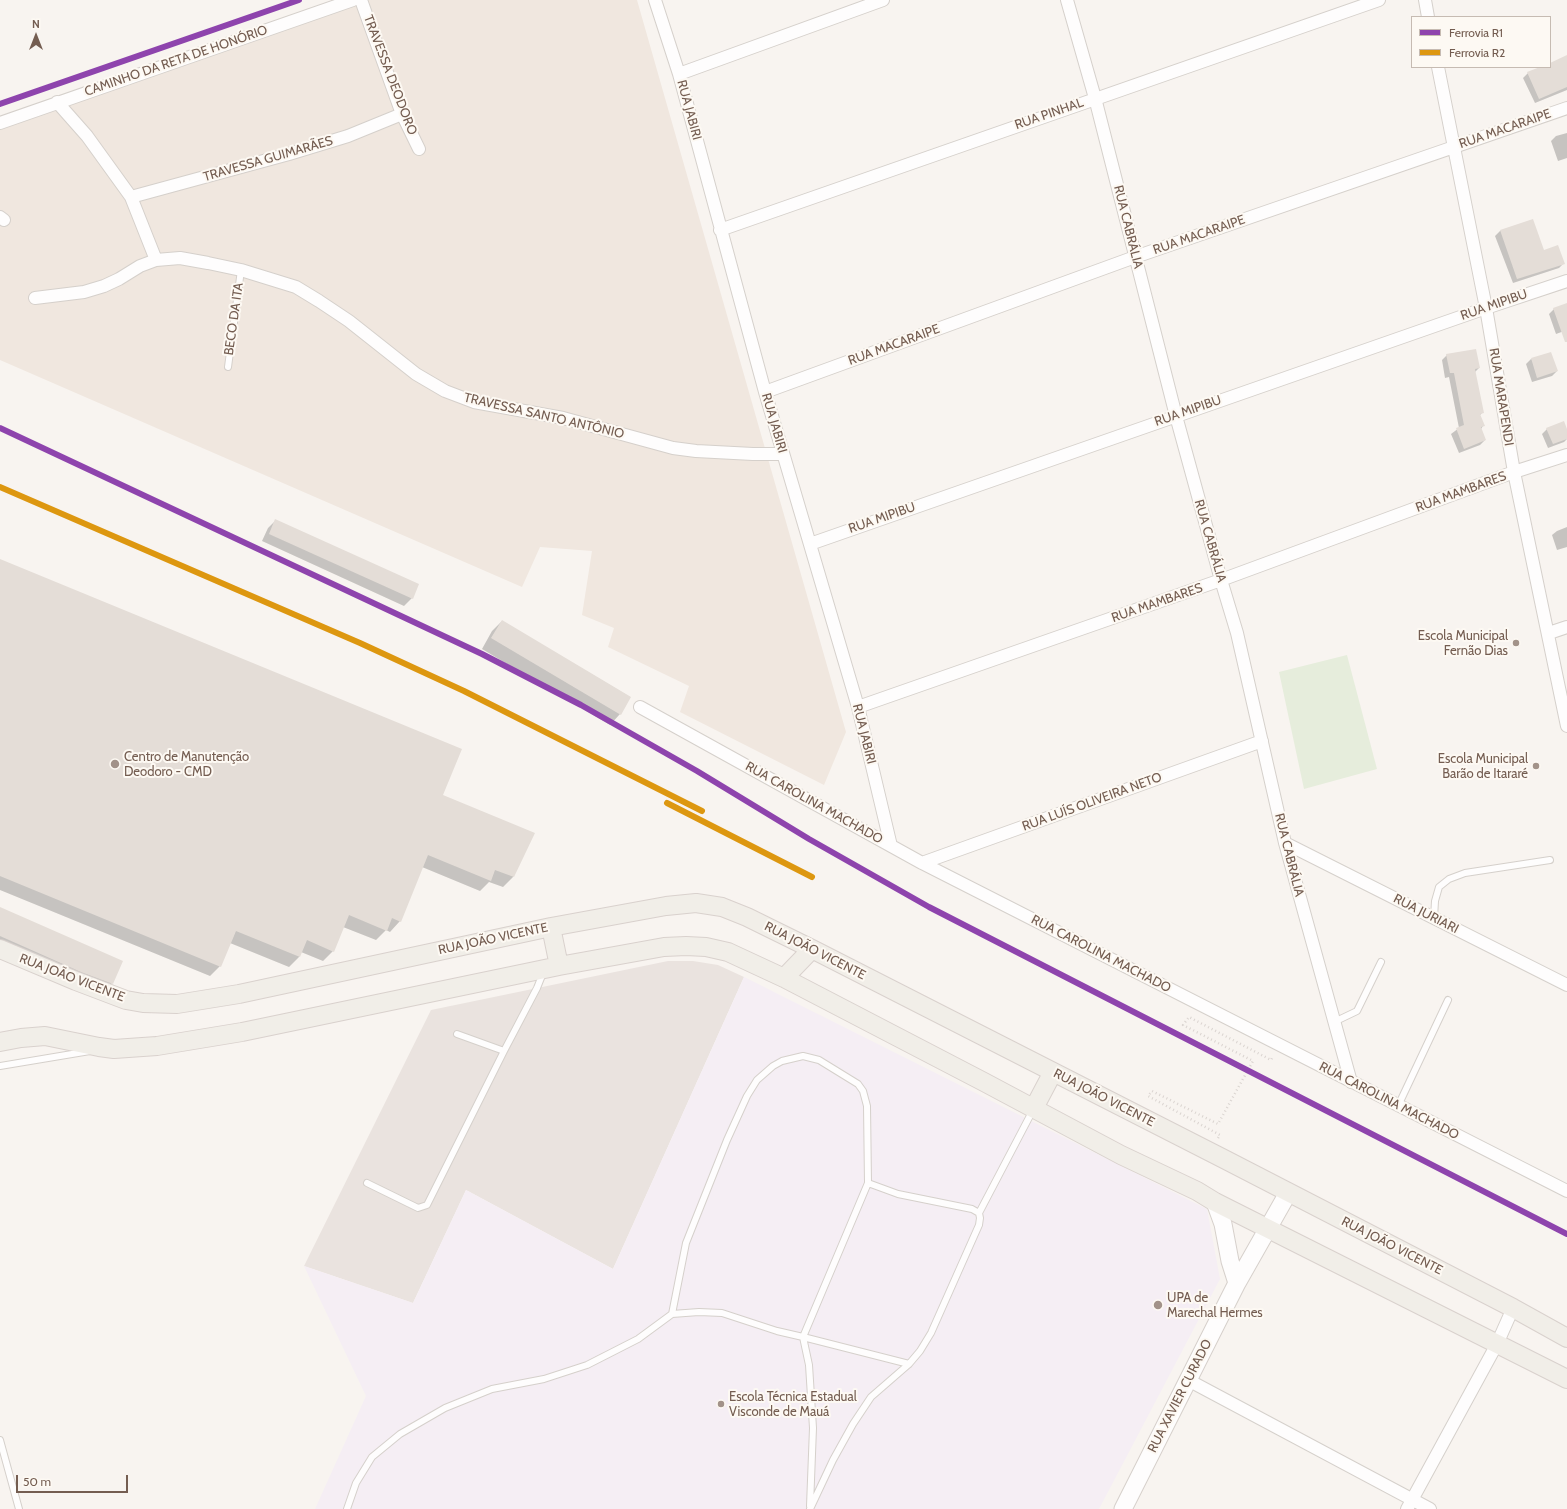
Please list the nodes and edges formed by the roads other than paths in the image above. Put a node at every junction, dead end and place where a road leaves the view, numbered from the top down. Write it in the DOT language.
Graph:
graph roads {
  1 [pos="353,0"];
  2 [pos="361,0"];
  3 [pos="655,0"];
  4 [pos="883,0"];
  5 [pos="1066,0"];
  6 [pos="1379,0"];
  7 [pos="1425,0"];
  8 [pos="1428,16"];
  9 [pos="1438,68"];
  10 [pos="679,74"];
  11 [pos="1095,98"];
  12 [pos="57,102"];
  13 [pos="1567,108"];
  14 [pos="402,114"];
  15 [pos="0,123"];
  16 [pos="1453,146"];
  17 [pos="419,149"];
  18 [pos="131,197"];
  19 [pos="720,230"];
  20 [pos="1135,257"];
  21 [pos="156,260"];
  22 [pos="241,270"];
  23 [pos="1567,281"];
  24 [pos="35,298"];
  25 [pos="1486,308"];
  26 [pos="228,368"];
  27 [pos="765,392"];
  28 [pos="1176,416"];
  29 [pos="783,454"];
  30 [pos="1567,455"];
  31 [pos="1514,472"];
  32 [pos="810,544"];
  33 [pos="1221,580"];
  34 [pos="1567,627"];
  35 [pos="1549,633"];
  36 [pos="640,707"];
  37 [pos="858,707"];
  38 [pos="1567,726"];
  39 [pos="1262,741"];
  40 [pos="1285,843"];
  41 [pos="891,846"];
  42 [pos="1550,860"];
  43 [pos="922,863"];
  44 [pos="1434,918"];
  45 [pos="551,927"];
  46 [pos="0,949"];
  47 [pos="812,949"];
  48 [pos="1381,962"];
  49 [pos="552,968"];
  50 [pos="784,978"];
  51 [pos="1567,985"];
  52 [pos="1448,1000"];
  53 [pos="1334,1022"];
  54 [pos="457,1034"];
  55 [pos="0,1042"];
  56 [pos="99,1048"];
  57 [pos="504,1051"];
  58 [pos="0,1066"];
  59 [pos="1053,1072"];
  60 [pos="1351,1082"];
  61 [pos="1398,1106"];
  62 [pos="1034,1108"];
  63 [pos="367,1183"];
  64 [pos="868,1183"];
  65 [pos="1567,1191"];
  66 [pos="1288,1193"];
  67 [pos="1215,1202"];
  68 [pos="979,1214"];
  69 [pos="1269,1229"];
  70 [pos="1237,1283"];
  71 [pos="1513,1308"];
  72 [pos="672,1314"];
  73 [pos="803,1337"];
  74 [pos="1567,1338"];
  75 [pos="1497,1344"];
  76 [pos="909,1364"];
  77 [pos="1567,1379"];
  78 [pos="1188,1380"];
  79 [pos="0,1440"];
  80 [pos="1410,1505"];
  81 [pos="19,1509"];
  82 [pos="347,1509"];
  83 [pos="810,1509"];
  84 [pos="1123,1509"];
  85 [pos="1430,1509"];
  1 -- 12 [label="street, CAMINHO DA RETA DE HONÓRIO"];
  2 -- 14 [label="street, TRAVESSA DEODORO"];
  3 -- 10 [label="street, RUA JABIRI"];
  4 -- 10 [label="street"];
  5 -- 11 [label="street, RUA CABRÁLIA"];
  6 -- 11 [label="street, RUA PINHAL"];
  7 -- 8 [label="street"];
  9 -- 16 [label="street, RUA MARAPENDI"];
  10 -- 19 [label="street, RUA JABIRI"];
  11 -- 19 [label="street, RUA PINHAL"];
  11 -- 20 [label="street, RUA CABRÁLIA"];
  12 -- 15 [label="street, CAMINHO DA RETA DE HONÓRIO"];
  12 -- 18 [label="street"];
  13 -- 16 [label="street, RUA MACARAIPE"];
  14 -- 17 [label="street, TRAVESSA DEODORO"];
  14 -- 18 [label="street, TRAVESSA GUIMARÃES"];
  16 -- 20 [label="street, RUA MACARAIPE"];
  16 -- 25 [label="street, RUA MARAPENDI"];
  18 -- 21 [label="street"];
  19 -- 27 [label="street, RUA JABIRI"];
  20 -- 27 [label="street, RUA MACARAIPE"];
  20 -- 28 [label="street, RUA CABRÁLIA"];
  21 -- 22 [label="street, TRAVESSA SANTO ANTÔNIO"];
  21 -- 24 [label="street, TRAVESSA SANTO ANTÔNIO"];
  22 -- 26 [label="lane, BECO DA ITA"];
  22 -- 29 [label="street, TRAVESSA SANTO ANTÔNIO"];
  23 -- 25 [label="street, RUA MIPIBU"];
  25 -- 28 [label="street, RUA MIPIBU"];
  25 -- 31 [label="street, RUA MARAPENDI"];
  27 -- 29 [label="street, RUA JABIRI"];
  28 -- 32 [label="street, RUA MIPIBU"];
  28 -- 33 [label="street, RUA CABRÁLIA"];
  29 -- 32 [label="street, RUA JABIRI"];
  30 -- 31 [label="street, RUA MAMBARES"];
  31 -- 33 [label="street, RUA MAMBARES"];
  31 -- 35 [label="street, RUA MARAPENDI"];
  32 -- 37 [label="street, RUA JABIRI"];
  33 -- 37 [label="street, RUA MAMBARES"];
  33 -- 39 [label="street, RUA CABRÁLIA"];
  34 -- 35 [label="street"];
  35 -- 38 [label="street, RUA MARAPENDI"];
  36 -- 41 [label="street, RUA CAROLINA MACHADO"];
  37 -- 41 [label="street, RUA JABIRI"];
  39 -- 40 [label="street, RUA CABRÁLIA"];
  39 -- 43 [label="street, RUA LUÍS OLIVEIRA NETO"];
  40 -- 44 [label="street, RUA JURIARI"];
  40 -- 53 [label="street, RUA CABRÁLIA"];
  41 -- 43 [label="street, RUA CAROLINA MACHADO"];
  42 -- 44 [label="lane"];
  43 -- 60 [label="street, RUA CAROLINA MACHADO"];
  44 -- 51 [label="street, RUA JURIARI"];
  45 -- 46 [label="main road, RUA JOÃO VICENTE"];
  45 -- 47 [label="main road, RUA JOÃO VICENTE"];
  45 -- 49 [label="main road"];
  47 -- 50 [label="main road"];
  47 -- 59 [label="main road, RUA JOÃO VICENTE"];
  48 -- 53 [label="lane"];
  49 -- 50 [label="main road"];
  49 -- 56 [label="main road"];
  49 -- 57 [label="lane"];
  50 -- 62 [label="main road"];
  52 -- 61 [label="lane"];
  53 -- 60 [label="street, RUA CABRÁLIA"];
  54 -- 57 [label="lane"];
  55 -- 56 [label="main road"];
  56 -- 58 [label="lane"];
  57 -- 63 [label="lane"];
  59 -- 62 [label="main road"];
  59 -- 66 [label="main road, RUA JOÃO VICENTE"];
  60 -- 61 [label="street, RUA CAROLINA MACHADO"];
  61 -- 65 [label="street, RUA CAROLINA MACHADO"];
  62 -- 67 [label="main road"];
  62 -- 68 [label="lane"];
  64 -- 68 [label="lane"];
  64 -- 72 [label="lane"];
  64 -- 73 [label="lane"];
  66 -- 69 [label="main road, RUA XAVIER CURADO"];
  66 -- 71 [label="main road, RUA JOÃO VICENTE"];
  67 -- 69 [label="main road"];
  67 -- 70 [label="main road"];
  68 -- 76 [label="lane"];
  69 -- 70 [label="main road, RUA XAVIER CURADO"];
  69 -- 75 [label="main road"];
  70 -- 78 [label="main road, RUA XAVIER CURADO"];
  71 -- 74 [label="main road, RUA JOÃO VICENTE"];
  71 -- 75 [label="street"];
  72 -- 73 [label="lane"];
  72 -- 82 [label="lane"];
  73 -- 76 [label="lane"];
  73 -- 83 [label="lane"];
  75 -- 77 [label="main road"];
  75 -- 80 [label="street"];
  76 -- 83 [label="lane"];
  78 -- 80 [label="street"];
  78 -- 84 [label="main road, RUA XAVIER CURADO"];
  79 -- 81 [label="lane"];
  80 -- 85 [label="street"];
}
